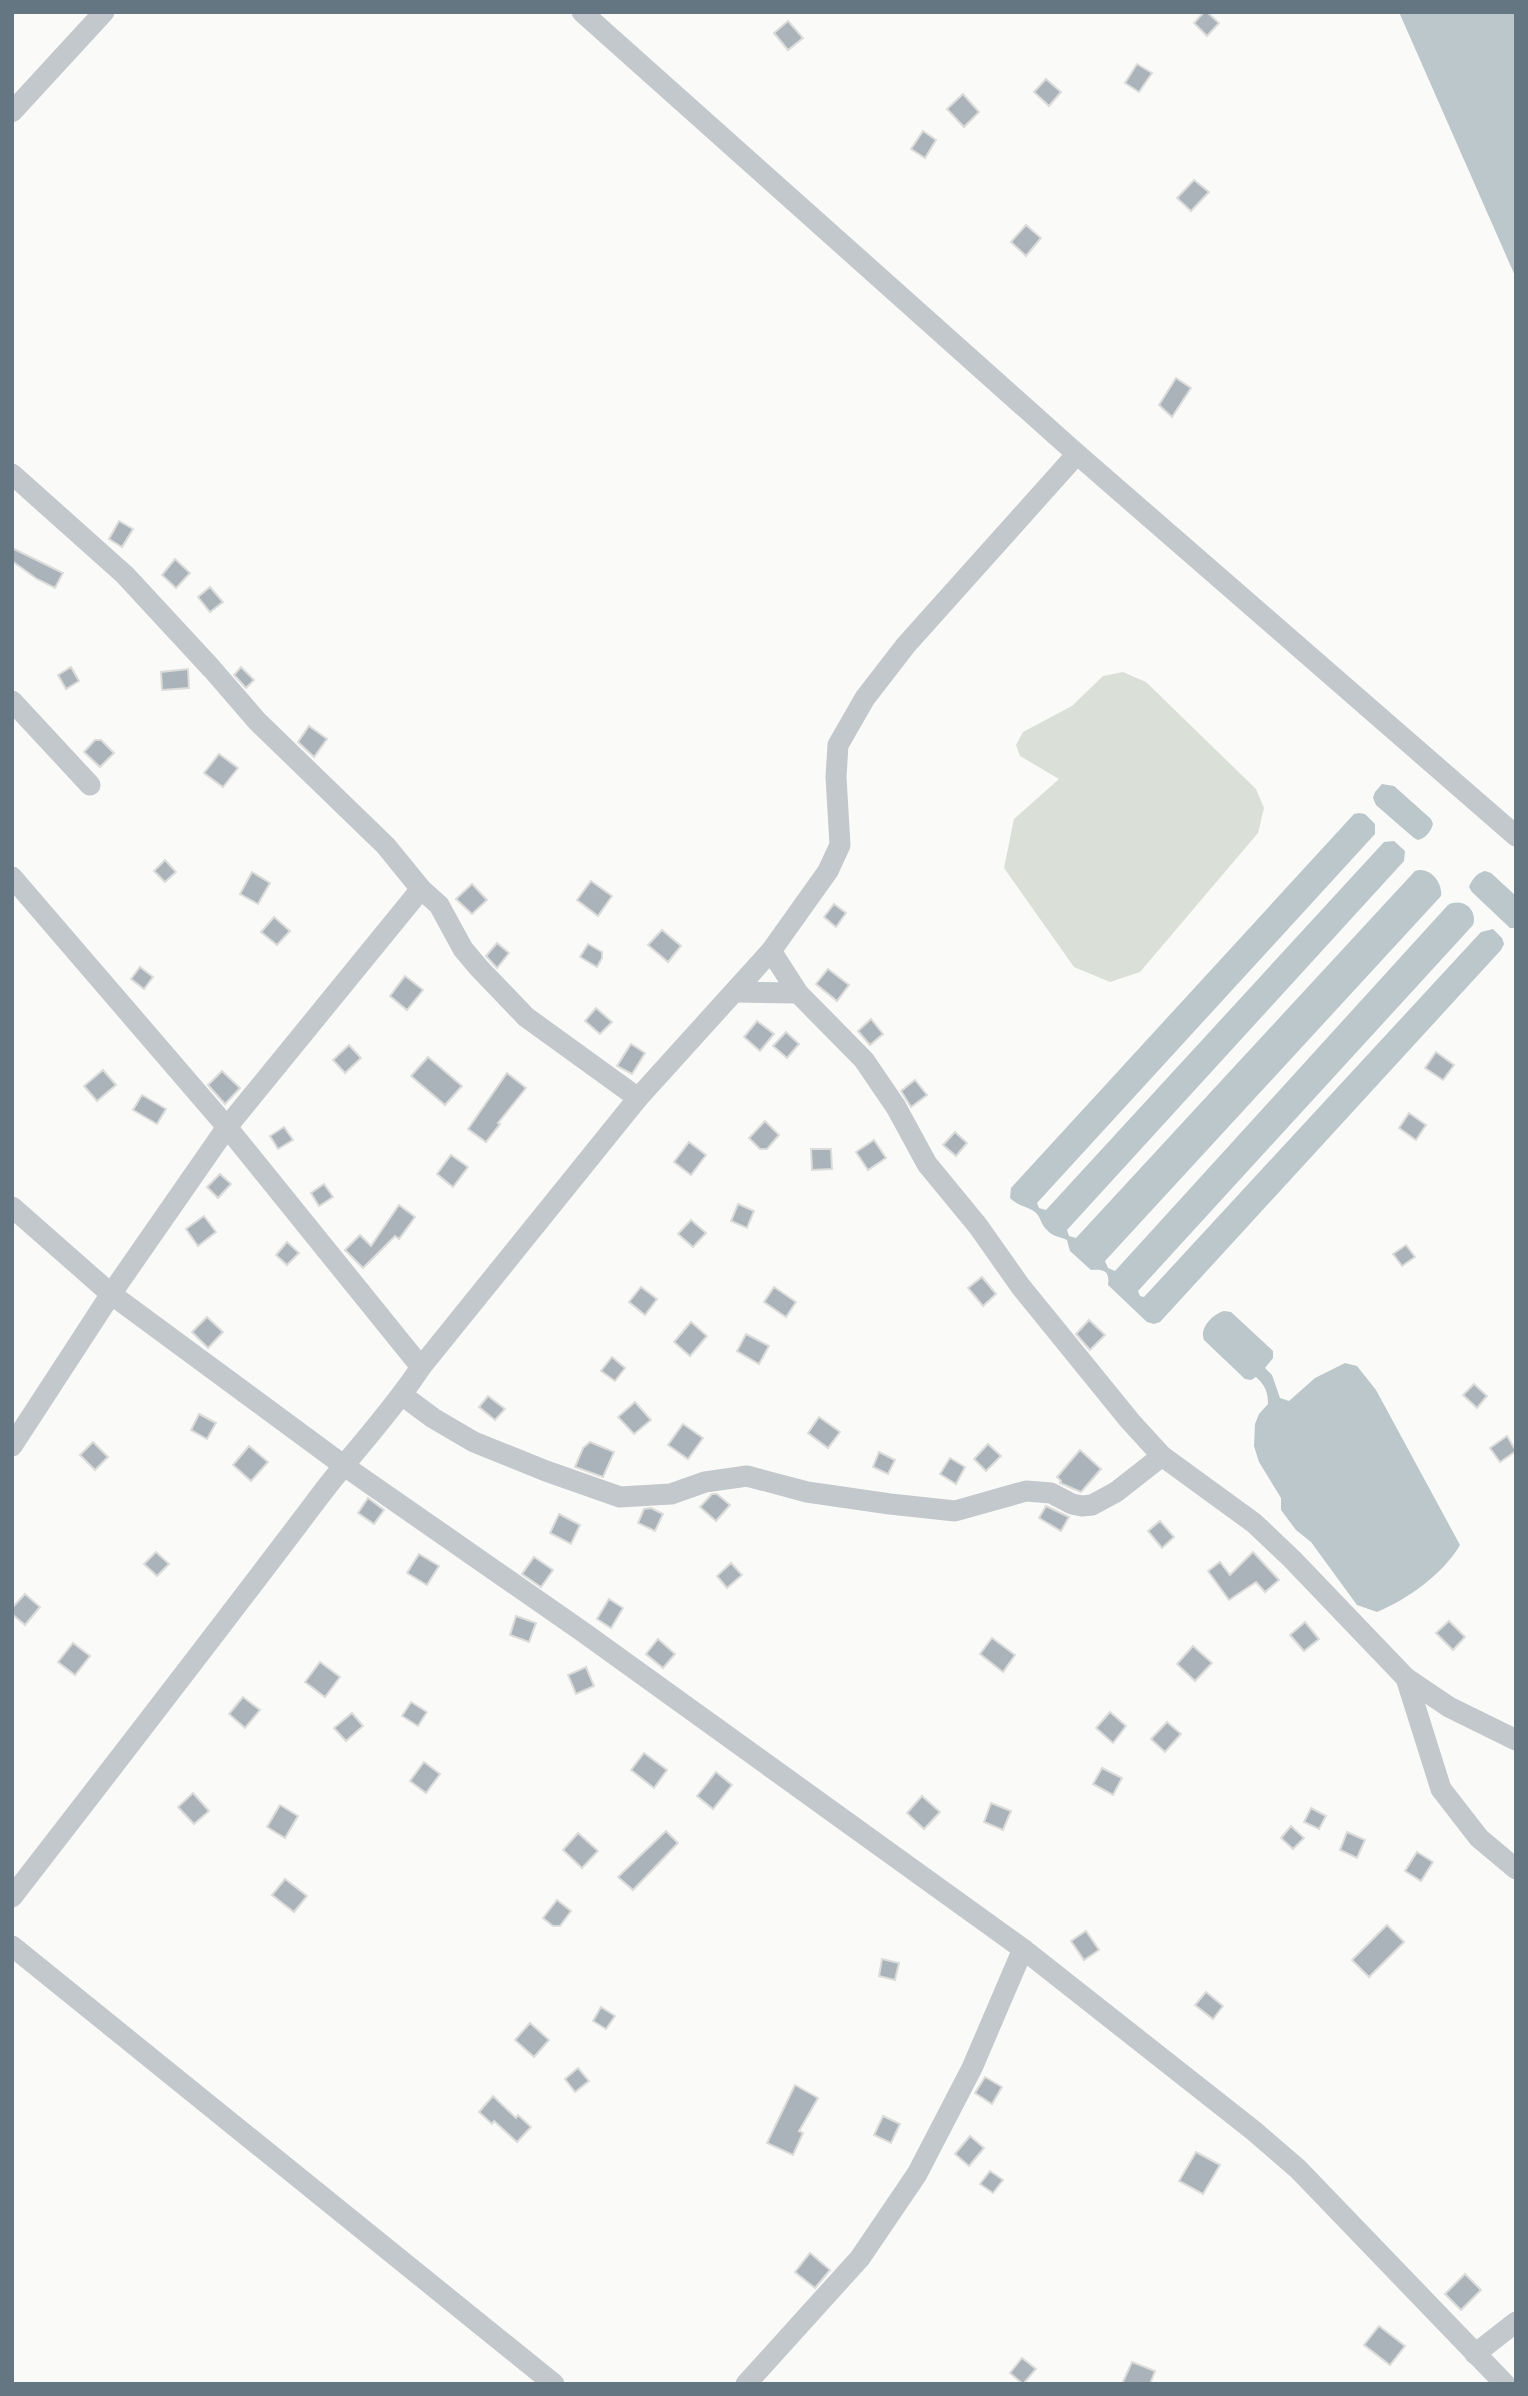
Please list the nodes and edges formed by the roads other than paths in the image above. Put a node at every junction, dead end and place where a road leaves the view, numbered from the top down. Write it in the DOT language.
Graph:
graph roads {
  1 [pos="104,12"];
  2 [pos="582,12"];
  3 [pos="12,113"];
  4 [pos="1077,454"];
  5 [pos="12,474"];
  6 [pos="12,701"];
  7 [pos="90,785"];
  8 [pos="1516,836"];
  9 [pos="12,877"];
  10 [pos="421,889"];
  11 [pos="771,951"];
  12 [pos="736,992"];
  13 [pos="798,993"];
  14 [pos="638,1098"];
  15 [pos="227,1127"];
  16 [pos="12,1208"];
  17 [pos="111,1294"];
  18 [pos="421,1367"];
  19 [pos="402,1395"];
  20 [pos="12,1446"];
  21 [pos="1162,1456"];
  22 [pos="343,1465"];
  23 [pos="1406,1678"];
  24 [pos="1516,1740"];
  25 [pos="1516,1868"];
  26 [pos="12,1897"];
  27 [pos="12,1946"];
  28 [pos="1023,1949"];
  29 [pos="1516,2322"];
  30 [pos="1475,2354"];
  31 [pos="554,2384"];
  32 [pos="746,2384"];
  33 [pos="1506,2384"];
  1 -- 3 [label="street"];
  2 -- 4 [label="street"];
  4 -- 8 [label="street"];
  4 -- 11 [label="street"];
  5 -- 10 [label="street"];
  6 -- 7 [label="street"];
  9 -- 15 [label="street"];
  10 -- 14 [label="street"];
  10 -- 15 [label="street"];
  11 -- 12 [label="street"];
  11 -- 13 [label="street"];
  12 -- 13 [label="street"];
  12 -- 14 [label="street"];
  13 -- 21 [label="street"];
  14 -- 18 [label="street"];
  15 -- 17 [label="street"];
  15 -- 18 [label="street"];
  16 -- 17 [label="street"];
  17 -- 20 [label="street"];
  17 -- 22 [label="street"];
  18 -- 19 [label="street"];
  19 -- 21 [label="street"];
  19 -- 22 [label="street"];
  21 -- 23 [label="street"];
  22 -- 26 [label="street"];
  22 -- 28 [label="street"];
  23 -- 24 [label="street"];
  23 -- 25 [label="street"];
  27 -- 31 [label="street"];
  28 -- 30 [label="street"];
  28 -- 32 [label="street"];
  29 -- 30 [label="street"];
  30 -- 33 [label="street"];
}
